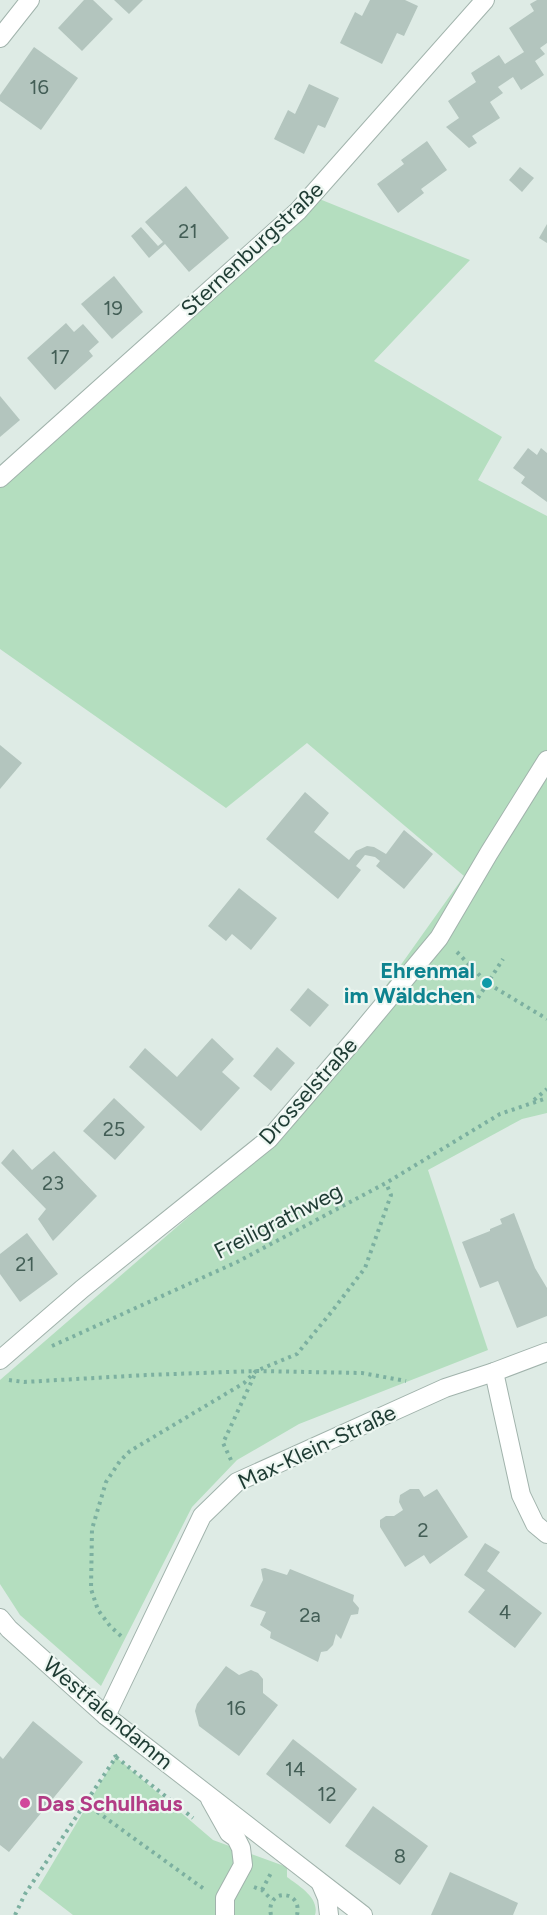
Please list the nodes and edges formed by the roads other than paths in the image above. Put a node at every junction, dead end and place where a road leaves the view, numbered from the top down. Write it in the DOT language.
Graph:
graph roads {
  1 [pos="30,0"];
  2 [pos="485,0"];
  3 [pos="0,38"];
  4 [pos="0,478"];
  5 [pos="547,760"];
  6 [pos="547,1352"];
  7 [pos="0,1360"];
  8 [pos="494,1372"];
  9 [pos="547,1534"];
  10 [pos="0,1618"];
  11 [pos="106,1716"];
  12 [pos="206,1792"];
  13 [pos="321,1884"];
  14 [pos="225,1915"];
  15 [pos="329,1915"];
  16 [pos="363,1915"];
  1 -- 3 [label="street"];
  2 -- 4 [label="street, Sternenburgstraße"];
  5 -- 7 [label="street, Drosselstraße"];
  6 -- 8 [label="street, Max-Klein-Straße"];
  8 -- 9 [label="street"];
  8 -- 11 [label="street, Max-Klein-Straße"];
  10 -- 11 [label="street, Westfalendamm"];
  11 -- 12 [label="street, Westfalendamm"];
  12 -- 13 [label="street, Westfalendamm"];
  12 -- 14 [label="street"];
  13 -- 15 [label="street"];
  13 -- 16 [label="street, Westfalendamm"];
}
